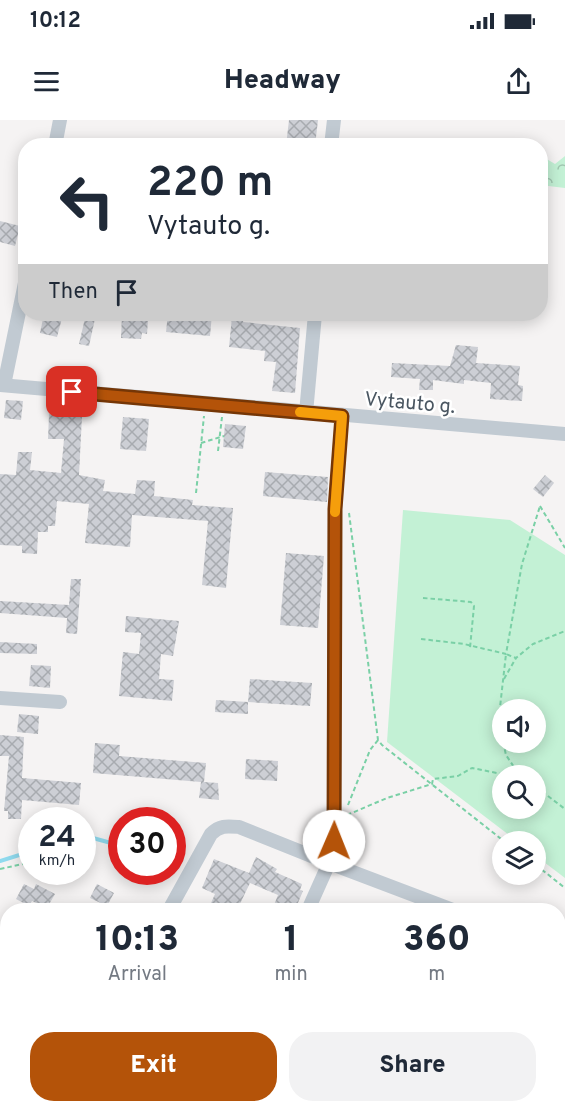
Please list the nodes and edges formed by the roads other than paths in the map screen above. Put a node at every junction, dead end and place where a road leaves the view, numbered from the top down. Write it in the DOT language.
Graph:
graph roads {
  1 [pos="60,120"];
  2 [pos="334,120"];
  3 [pos="57,138"];
  4 [pos="332,138"];
  5 [pos="18,314"];
  6 [pos="314,321"];
  7 [pos="2,385"];
  8 [pos="306,412"];
  9 [pos="342,416"];
  10 [pos="565,434"];
  11 [pos="0,698"];
  12 [pos="60,702"];
  13 [pos="329,863"];
  14 [pos="173,903"];
  15 [pos="311,903"];
  16 [pos="430,903"];
  1 -- 3 [label="street"];
  2 -- 4 [label="street"];
  5 -- 7 [label="street"];
  6 -- 8 [label="street"];
  7 -- 8 [label="street, Vytauto g."];
  8 -- 9 [label="street, Vytauto g."];
  9 -- 10 [label="street, Vytauto g."];
  9 -- 13 [label="street"];
  11 -- 12 [label="street"];
  13 -- 14 [label="street"];
  13 -- 15 [label="street"];
  13 -- 16 [label="street"];
}
